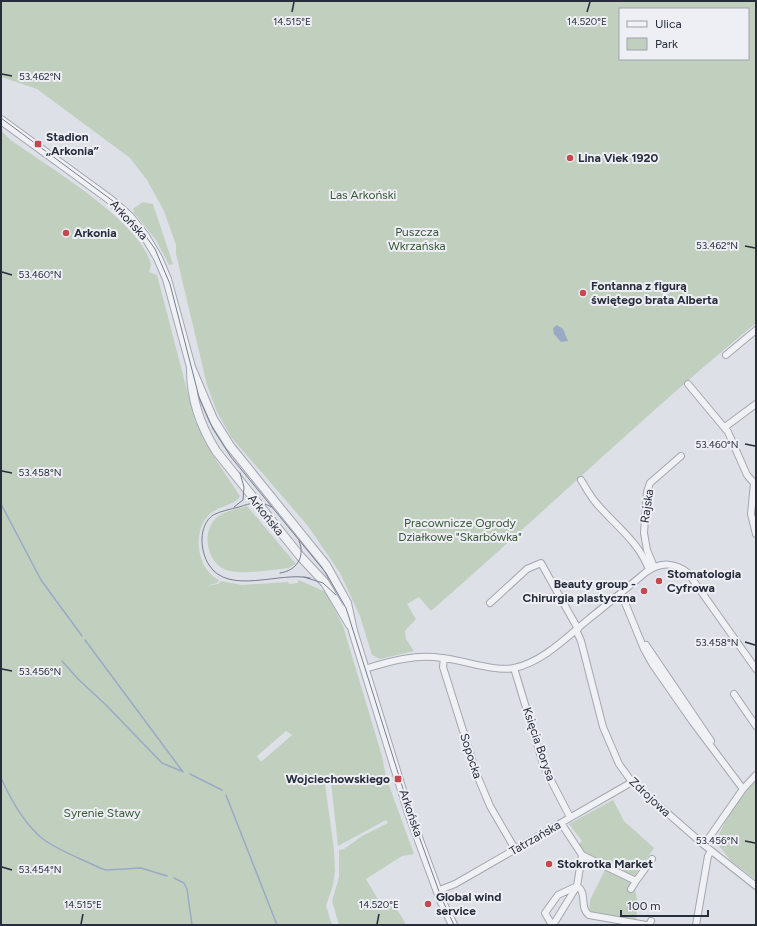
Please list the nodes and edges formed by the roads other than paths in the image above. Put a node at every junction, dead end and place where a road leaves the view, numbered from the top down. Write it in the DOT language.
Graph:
graph roads {
  1 [pos="1,120"];
  2 [pos="756,330"];
  3 [pos="726,355"];
  4 [pos="191,367"];
  5 [pos="688,384"];
  6 [pos="756,404"];
  7 [pos="725,427"];
  8 [pos="681,456"];
  9 [pos="582,480"];
  10 [pos="755,483"];
  11 [pos="756,534"];
  12 [pos="651,569"];
  13 [pos="621,593"];
  14 [pos="490,603"];
  15 [pos="577,630"];
  16 [pos="353,631"];
  17 [pos="444,658"];
  18 [pos="514,668"];
  19 [pos="365,669"];
  20 [pos="756,669"];
  21 [pos="734,694"];
  22 [pos="756,726"];
  23 [pos="756,775"];
  24 [pos="632,782"];
  25 [pos="744,790"];
  26 [pos="570,817"];
  27 [pos="561,823"];
  28 [pos="704,845"];
  29 [pos="515,849"];
  30 [pos="711,851"];
  31 [pos="582,855"];
  32 [pos="652,859"];
  33 [pos="636,881"];
  34 [pos="577,886"];
  35 [pos="756,886"];
  36 [pos="631,889"];
  37 [pos="437,891"];
  38 [pos="648,924"];
  39 [pos="453,925"];
  40 [pos="553,925"];
  41 [pos="696,925"];
  1 -- 4 [label="street, Arkońska"];
  2 -- 3 [label="street"];
  4 -- 16 [label="street, Arkońska"];
  4 -- 16 [label="street, Arkońska"];
  5 -- 7 [label="street"];
  6 -- 7 [label="street"];
  7 -- 10 [label="street"];
  8 -- 12 [label="street, Rajska"];
  9 -- 12 [label="street, Rajska"];
  10 -- 11 [label="street"];
  12 -- 13 [label="street"];
  12 -- 20 [label="street"];
  13 -- 15 [label="street"];
  13 -- 25 [label="street"];
  14 -- 15 [label="street, Zdrojowa"];
  15 -- 18 [label="street"];
  15 -- 24 [label="street, Zdrojowa"];
  16 -- 19 [label="street, Arkońska"];
  17 -- 18 [label="street"];
  17 -- 19 [label="street"];
  17 -- 29 [label="street, Sopocka"];
  18 -- 26 [label="street, Księcia Borysa"];
  19 -- 37 [label="street, Arkońska"];
  21 -- 22 [label="street"];
  23 -- 25 [label="street"];
  24 -- 26 [label="street, Tatrzańska"];
  24 -- 28 [label="street, Zdrojowa"];
  25 -- 28 [label="street"];
  26 -- 27 [label="street, Tatrzańska"];
  27 -- 29 [label="street, Tatrzańska"];
  27 -- 31 [label="street"];
  28 -- 30 [label="street, Zdrojowa"];
  29 -- 37 [label="street, Tatrzańska"];
  30 -- 35 [label="street, Zdrojowa"];
  30 -- 41 [label="street"];
  31 -- 33 [label="street"];
  31 -- 34 [label="street"];
  32 -- 33 [label="street"];
  33 -- 36 [label="street"];
  34 -- 38 [label="street"];
  34 -- 40 [label="street"];
  34 -- 40 [label="street"];
  37 -- 39 [label="street, Arkońska"];
}
